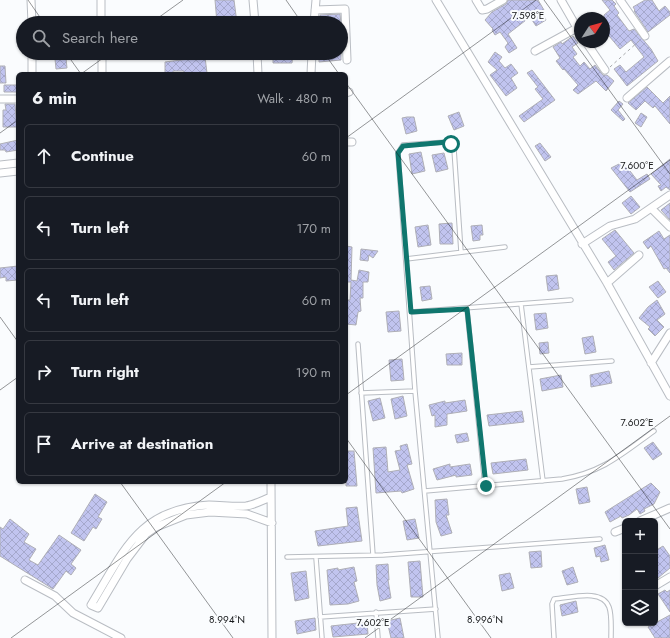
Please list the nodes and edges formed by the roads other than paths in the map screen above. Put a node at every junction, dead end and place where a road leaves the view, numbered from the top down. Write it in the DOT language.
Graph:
graph roads {
  1 [pos="31,0"];
  2 [pos="101,0"];
  3 [pos="253,0"];
  4 [pos="316,0"];
  5 [pos="436,0"];
  6 [pos="476,0"];
  7 [pos="503,0"];
  8 [pos="561,0"];
  9 [pos="620,0"];
  10 [pos="315,10"];
  11 [pos="32,16"];
  12 [pos="101,16"];
  13 [pos="254,16"];
  14 [pos="315,16"];
  15 [pos="346,16"];
  16 [pos="574,24"];
  17 [pos="574,33"];
  18 [pos="645,36"];
  19 [pos="590,48"];
  20 [pos="536,51"];
  21 [pos="32,60"];
  22 [pos="102,60"];
  23 [pos="257,60"];
  24 [pos="312,60"];
  25 [pos="670,61"];
  26 [pos="605,70"];
  27 [pos="32,72"];
  28 [pos="102,72"];
  29 [pos="258,72"];
  30 [pos="311,72"];
  31 [pos="628,98"];
  32 [pos="0,99"];
  33 [pos="16,99"];
  34 [pos="16,163"];
  35 [pos="0,164"];
  36 [pos="16,171"];
  37 [pos="0,172"];
  38 [pos="670,195"];
  39 [pos="651,208"];
  40 [pos="670,227"];
  41 [pos="582,244"];
  42 [pos="505,247"];
  43 [pos="461,252"];
  44 [pos="639,255"];
  45 [pos="406,259"];
  46 [pos="607,283"];
  47 [pos="570,300"];
  48 [pos="521,304"];
  49 [pos="467,309"];
  50 [pos="411,312"];
  51 [pos="670,333"];
  52 [pos="358,344"];
  53 [pos="612,361"];
  54 [pos="651,363"];
  55 [pos="529,367"];
  56 [pos="415,391"];
  57 [pos="361,394"];
  58 [pos="670,396"];
  59 [pos="654,431"];
  60 [pos="543,481"];
  61 [pos="272,484"];
  62 [pos="486,486"];
  63 [pos="425,491"];
  64 [pos="271,496"];
  65 [pos="670,508"];
  66 [pos="185,512"];
  67 [pos="647,518"];
  68 [pos="272,523"];
  69 [pos="622,529"];
  70 [pos="615,532"];
  71 [pos="600,539"];
  72 [pos="431,551"];
  73 [pos="373,555"];
  74 [pos="124,557"];
  75 [pos="287,557"];
  76 [pos="316,558"];
  77 [pos="670,578"];
  78 [pos="25,580"];
  79 [pos="658,584"];
  80 [pos="436,609"];
  81 [pos="376,612"];
  82 [pos="320,617"];
  83 [pos="121,638"];
  84 [pos="272,638"];
  85 [pos="322,638"];
  86 [pos="378,638"];
  87 [pos="438,638"];
  88 [pos="554,638"];
  89 [pos="611,638"];
  1 -- 11 [label="street"];
  2 -- 12 [label="street"];
  3 -- 13 [label="street"];
  4 -- 10 [label="street"];
  5 -- 41 [label="street"];
  6 -- 7 [label="street"];
  8 -- 16 [label="street"];
  9 -- 18 [label="street"];
  10 -- 14 [label="street"];
  10 -- 15 [label="street"];
  17 -- 20 [label="street"];
  19 -- 26 [label="street"];
  21 -- 27 [label="street"];
  22 -- 28 [label="street"];
  23 -- 29 [label="street"];
  24 -- 30 [label="street"];
  25 -- 31 [label="street"];
  32 -- 33 [label="street"];
  34 -- 35 [label="street"];
  36 -- 37 [label="street"];
  38 -- 39 [label="street"];
  39 -- 40 [label="street"];
  39 -- 41 [label="street"];
  41 -- 46 [label="street"];
  42 -- 43 [label="lane"];
  43 -- 45 [label="lane"];
  43 -- 45 [label="lane"];
  44 -- 46 [label="street"];
  45 -- 50 [label="lane"];
  46 -- 54 [label="street"];
  47 -- 48 [label="lane"];
  48 -- 49 [label="lane"];
  48 -- 55 [label="lane"];
  49 -- 50 [label="lane"];
  49 -- 62 [label="lane"];
  50 -- 56 [label="lane"];
  51 -- 54 [label="street"];
  52 -- 57 [label="lane"];
  53 -- 55 [label="lane"];
  54 -- 58 [label="street"];
  55 -- 60 [label="lane"];
  56 -- 57 [label="lane"];
  56 -- 63 [label="lane"];
  57 -- 73 [label="lane"];
  59 -- 60 [label="lane"];
  60 -- 62 [label="lane"];
  61 -- 64 [label="street"];
  62 -- 63 [label="lane"];
  63 -- 72 [label="lane"];
  64 -- 66 [label="street"];
  64 -- 68 [label="street"];
  65 -- 67 [label="street"];
  66 -- 68 [label="street"];
  66 -- 74 [label="street"];
  68 -- 84 [label="street"];
  69 -- 70 [label="street"];
  71 -- 72 [label="lane"];
  72 -- 73 [label="lane"];
  72 -- 80 [label="lane"];
  73 -- 76 [label="lane"];
  74 -- 74 [label="street"];
  75 -- 76 [label="lane"];
  76 -- 82 [label="lane"];
  77 -- 79 [label="street"];
  78 -- 83 [label="street"];
  80 -- 81 [label="lane"];
  80 -- 87 [label="lane"];
  81 -- 82 [label="lane"];
  81 -- 86 [label="lane"];
  82 -- 85 [label="lane"];
  88 -- 89 [label="lane"];
}
